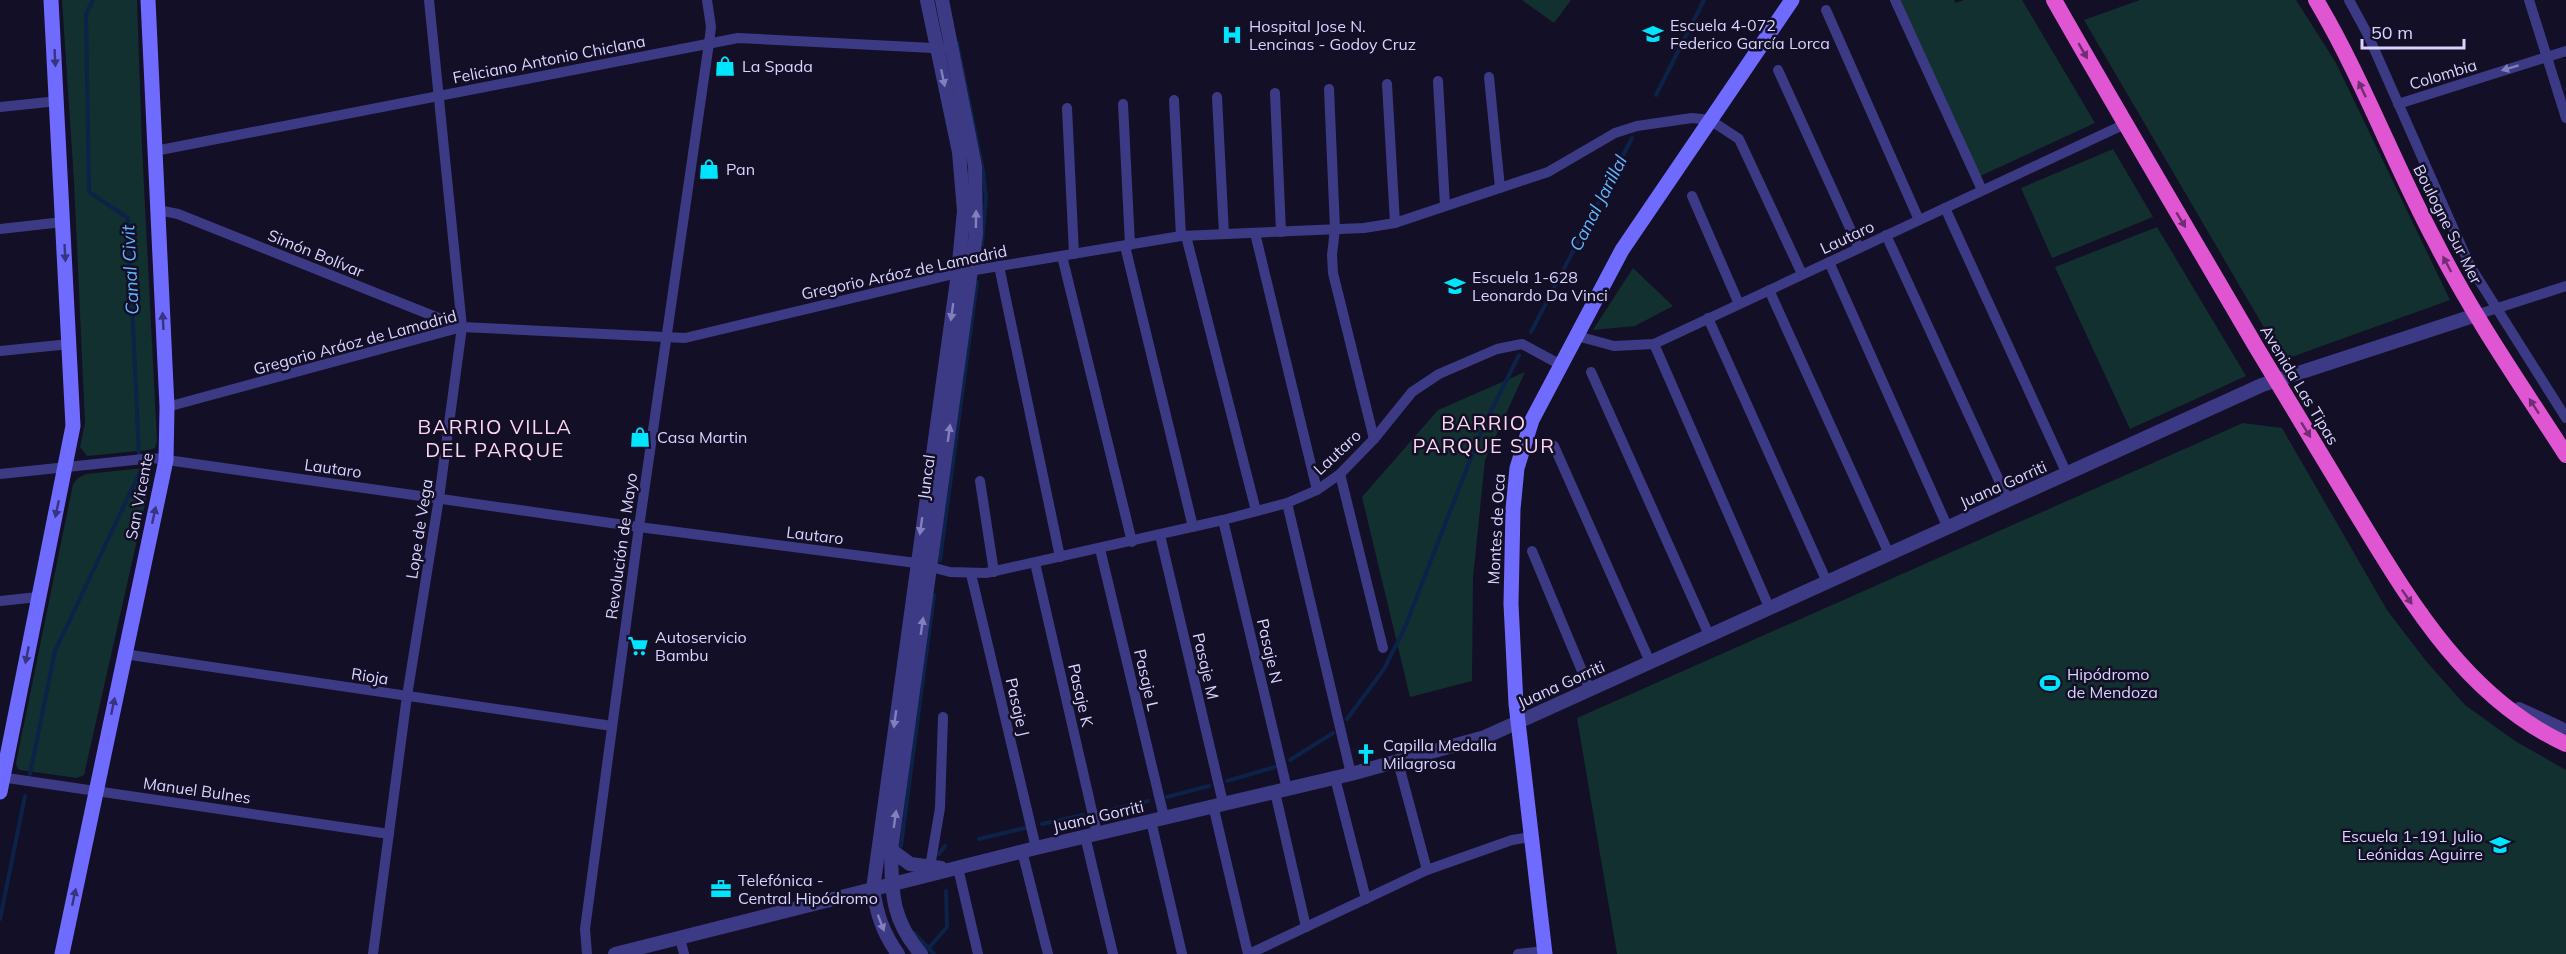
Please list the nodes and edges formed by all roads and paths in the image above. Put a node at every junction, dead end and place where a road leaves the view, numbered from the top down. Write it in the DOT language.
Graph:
graph roads {
  1 [pos="51,0"];
  2 [pos="148,0"];
  3 [pos="429,0"];
  4 [pos="707,0"];
  5 [pos="927,0"];
  6 [pos="942,0"];
  7 [pos="1792,0"];
  8 [pos="1895,0"];
  9 [pos="2055,0"];
  10 [pos="2316,0"];
  11 [pos="2349,0"];
  12 [pos="2529,0"];
  13 [pos="1826,10"];
  14 [pos="709,44"];
  15 [pos="952,49"];
  16 [pos="937,50"];
  17 [pos="2566,51"];
  18 [pos="2547,57"];
  19 [pos="1778,70"];
  20 [pos="1489,77"];
  21 [pos="1437,81"];
  22 [pos="1387,84"];
  23 [pos="1329,89"];
  24 [pos="1275,93"];
  25 [pos="438,96"];
  26 [pos="1217,97"];
  27 [pos="1174,100"];
  28 [pos="58,101"];
  29 [pos="1123,104"];
  30 [pos="2398,104"];
  31 [pos="0,107"];
  32 [pos="1067,108"];
  33 [pos="2566,118"];
  34 [pos="1710,120"];
  35 [pos="2125,124"];
  36 [pos="155,151"];
  37 [pos="1500,188"];
  38 [pos="1983,190"];
  39 [pos="1692,196"];
  40 [pos="1445,206"];
  41 [pos="1945,208"];
  42 [pos="158,210"];
  43 [pos="1918,220"];
  44 [pos="63,222"];
  45 [pos="1395,223"];
  46 [pos="0,229"];
  47 [pos="1335,229"];
  48 [pos="1281,232"];
  49 [pos="1255,233"];
  50 [pos="1224,234"];
  51 [pos="1886,235"];
  52 [pos="1184,236"];
  53 [pos="1128,245"];
  54 [pos="1859,248"];
  55 [pos="1074,254"];
  56 [pos="1062,256"];
  57 [pos="1829,262"];
  58 [pos="999,266"];
  59 [pos="973,270"];
  60 [pos="958,273"];
  61 [pos="1802,274"];
  62 [pos="2566,286"];
  63 [pos="1769,290"];
  64 [pos="1739,304"];
  65 [pos="2496,309"];
  66 [pos="2476,315"];
  67 [pos="1708,318"];
  68 [pos="462,327"];
  69 [pos="1577,336"];
  70 [pos="667,337"];
  71 [pos="70,344"];
  72 [pos="1654,344"];
  73 [pos="0,351"];
  74 [pos="1561,365"];
  75 [pos="1591,372"];
  76 [pos="2276,380"];
  77 [pos="167,407"];
  78 [pos="2566,418"];
  79 [pos="1374,439"];
  80 [pos="1554,446"];
  81 [pos="2566,455"];
  82 [pos="166,460"];
  83 [pos="66,467"];
  84 [pos="0,474"];
  85 [pos="1340,474"];
  86 [pos="2067,474"];
  87 [pos="980,481"];
  88 [pos="1317,490"];
  89 [pos="439,498"];
  90 [pos="2008,500"];
  91 [pos="1287,503"];
  92 [pos="1256,511"];
  93 [pos="1223,520"];
  94 [pos="639,527"];
  95 [pos="1193,527"];
  96 [pos="1948,528"];
  97 [pos="1160,535"];
  98 [pos="1132,542"];
  99 [pos="1100,549"];
  100 [pos="1532,551"];
  101 [pos="1889,554"];
  102 [pos="1060,557"];
  103 [pos="1035,563"];
  104 [pos="923,565"];
  105 [pos="994,572"];
  106 [pos="971,574"];
  107 [pos="1827,582"];
  108 [pos="38,597"];
  109 [pos="0,601"];
  110 [pos="1769,607"];
  111 [pos="1709,636"];
  112 [pos="1383,648"];
  113 [pos="124,654"];
  114 [pos="1650,662"];
  115 [pos="1590,690"];
  116 [pos="407,696"];
  117 [pos="2492,696"];
  118 [pos="943,717"];
  119 [pos="1517,722"];
  120 [pos="612,726"];
  121 [pos="2566,731"];
  122 [pos="2566,744"];
  123 [pos="1398,762"];
  124 [pos="1351,774"];
  125 [pos="1335,778"];
  126 [pos="1,782"];
  127 [pos="1281,790"];
  128 [pos="96,791"];
  129 [pos="1218,804"];
  130 [pos="1158,819"];
  131 [pos="389,834"];
  132 [pos="1091,835"];
  133 [pos="1531,837"];
  134 [pos="1036,848"];
  135 [pos="891,850"];
  136 [pos="1022,851"];
  137 [pos="930,867"];
  138 [pos="955,868"];
  139 [pos="1426,870"];
  140 [pos="892,884"];
  141 [pos="873,889"];
  142 [pos="1366,899"];
  143 [pos="1306,927"];
  144 [pos="680,938"];
  145 [pos="1545,953"];
  146 [pos="62,954"];
  147 [pos="373,954"];
  148 [pos="586,954"];
  149 [pos="615,954"];
  150 [pos="684,954"];
  151 [pos="898,954"];
  152 [pos="921,954"];
  153 [pos="978,954"];
  154 [pos="1048,954"];
  155 [pos="1113,954"];
  156 [pos="1182,954"];
  157 [pos="1249,954"];
  158 [pos="1518,954"];
  1 -- 28 [label="main road, one-way"];
  2 -- 36 [label="main road, San Vicente"];
  3 -- 25 [label="street, Lope de Vega"];
  4 -- 14 [label="street, Revolución de Mayo"];
  5 -- 16 [label="street, Juncal"];
  6 -- 15 [label="street, Juncal"];
  7 -- 34 [label="main road, Montes de Oca"];
  8 -- 38 [label="street"];
  9 -- 35 [label="highway, Avenida Las Tipas, one-way"];
  66 -- 10 [label="highway, Boulogne Sur Mer, one-way"];
  11 -- 30 [label="street, Boulogne Sur Mer"];
  12 -- 18 [label="street"];
  13 -- 43 [label="street"];
  14 -- 16 [label="street, Feliciano Antonio Chiclana"];
  14 -- 25 [label="street, Feliciano Antonio Chiclana"];
  14 -- 70 [label="street, Revolución de Mayo"];
  15 -- 16 [label="street, Feliciano Antonio Chiclana"];
  59 -- 15 [label="street, Juncal, one-way"];
  16 -- 60 [label="street, Juncal, one-way"];
  17 -- 18 [label="street, Colombia"];
  18 -- 30 [label="street, Colombia, one-way"];
  18 -- 33 [label="street"];
  19 -- 54 [label="street"];
  20 -- 37 [label="street"];
  21 -- 40 [label="street"];
  22 -- 45 [label="street"];
  23 -- 47 [label="street"];
  24 -- 48 [label="street"];
  25 -- 36 [label="street, Feliciano Antonio Chiclana"];
  25 -- 68 [label="street, Lope de Vega"];
  26 -- 50 [label="street"];
  27 -- 52 [label="street"];
  28 -- 31 [label="street"];
  28 -- 44 [label="main road"];
  29 -- 53 [label="street"];
  30 -- 65 [label="street, Boulogne Sur Mer"];
  32 -- 55 [label="street"];
  34 -- 37 [label="street, Gregorio Aráoz de Lamadrid"];
  34 -- 61 [label="street"];
  34 -- 69 [label="main road, Montes de Oca"];
  35 -- 38 [label="street, Lautaro"];
  35 -- 76 [label="highway, Avenida Las Tipas, one-way"];
  36 -- 42 [label="main road, San Vicente"];
  37 -- 40 [label="street, Gregorio Aráoz de Lamadrid"];
  38 -- 41 [label="street, Lautaro"];
  39 -- 64 [label="street"];
  40 -- 45 [label="street, Gregorio Aráoz de Lamadrid"];
  41 -- 43 [label="street, Lautaro"];
  41 -- 86 [label="street"];
  42 -- 68 [label="street, Simón Bolívar"];
  77 -- 42 [label="main road, San Vicente, one-way"];
  43 -- 51 [label="street, Lautaro"];
  44 -- 46 [label="street"];
  44 -- 71 [label="main road, one-way"];
  45 -- 47 [label="street, Gregorio Aráoz de Lamadrid"];
  47 -- 48 [label="street, Gregorio Aráoz de Lamadrid"];
  47 -- 79 [label="street"];
  48 -- 49 [label="street, Gregorio Aráoz de Lamadrid"];
  49 -- 50 [label="street, Gregorio Aráoz de Lamadrid"];
  49 -- 88 [label="street"];
  50 -- 52 [label="street, Gregorio Aráoz de Lamadrid"];
  51 -- 54 [label="street, Lautaro"];
  51 -- 90 [label="street"];
  52 -- 53 [label="street, Gregorio Aráoz de Lamadrid"];
  52 -- 92 [label="street"];
  53 -- 55 [label="street, Gregorio Aráoz de Lamadrid"];
  53 -- 95 [label="street"];
  54 -- 57 [label="street, Lautaro"];
  55 -- 56 [label="street, Gregorio Aráoz de Lamadrid"];
  56 -- 58 [label="street, Gregorio Aráoz de Lamadrid"];
  56 -- 98 [label="street"];
  57 -- 61 [label="street, Lautaro"];
  57 -- 96 [label="street"];
  58 -- 59 [label="street, Gregorio Aráoz de Lamadrid"];
  58 -- 102 [label="street"];
  59 -- 60 [label="street, Gregorio Aráoz de Lamadrid"];
  104 -- 59 [label="street, Juncal, one-way"];
  60 -- 70 [label="street, Gregorio Aráoz de Lamadrid"];
  60 -- 104 [label="street, Juncal, one-way"];
  61 -- 63 [label="street, Lautaro"];
  62 -- 65 [label="street"];
  63 -- 64 [label="street, Lautaro"];
  63 -- 101 [label="street"];
  64 -- 67 [label="street, Lautaro"];
  65 -- 66 [label="street"];
  65 -- 78 [label="street, Boulogne Sur Mer"];
  66 -- 76 [label="street, Juana Gorriti"];
  81 -- 66 [label="highway, Boulogne Sur Mer, one-way"];
  67 -- 72 [label="street, Lautaro"];
  67 -- 107 [label="street"];
  68 -- 70 [label="street, Gregorio Aráoz de Lamadrid"];
  68 -- 77 [label="street, Gregorio Aráoz de Lamadrid"];
  68 -- 89 [label="street, Lope de Vega"];
  69 -- 72 [label="street, Lautaro"];
  69 -- 74 [label="main road, Montes de Oca"];
  70 -- 94 [label="street, Revolución de Mayo"];
  71 -- 73 [label="street"];
  71 -- 83 [label="main road"];
  72 -- 110 [label="street"];
  74 -- 79 [label="street, Lautaro"];
  74 -- 119 [label="main road, Montes de Oca"];
  75 -- 111 [label="street"];
  76 -- 86 [label="street, Juana Gorriti"];
  76 -- 117 [label="highway, Avenida Las Tipas, one-way"];
  77 -- 82 [label="main road, San Vicente"];
  79 -- 85 [label="street, Lautaro"];
  80 -- 114 [label="street"];
  82 -- 83 [label="street, Lautaro"];
  82 -- 89 [label="street, Lautaro"];
  113 -- 82 [label="main road, San Vicente, one-way"];
  83 -- 84 [label="street, Lautaro"];
  83 -- 108 [label="main road, one-way"];
  85 -- 88 [label="street, Lautaro"];
  85 -- 112 [label="street"];
  86 -- 90 [label="street, Juana Gorriti"];
  87 -- 105 [label="street"];
  88 -- 91 [label="street, Lautaro"];
  89 -- 94 [label="street, Lautaro"];
  89 -- 116 [label="street, Lope de Vega"];
  90 -- 96 [label="street, Juana Gorriti"];
  91 -- 92 [label="street, Lautaro"];
  91 -- 124 [label="street"];
  92 -- 93 [label="street, Lautaro"];
  93 -- 95 [label="street, Lautaro"];
  93 -- 127 [label="street, Pasaje N"];
  94 -- 104 [label="street, Lautaro"];
  94 -- 120 [label="street, Revolución de Mayo"];
  95 -- 97 [label="street, Lautaro"];
  96 -- 101 [label="street, Juana Gorriti"];
  97 -- 98 [label="street, Lautaro"];
  97 -- 129 [label="street, Pasaje M"];
  98 -- 99 [label="street, Lautaro"];
  99 -- 102 [label="street, Lautaro"];
  99 -- 130 [label="street, Pasaje L"];
  100 -- 115 [label="street"];
  101 -- 107 [label="street, Juana Gorriti"];
  102 -- 103 [label="street, Lautaro"];
  103 -- 105 [label="street, Lautaro"];
  103 -- 132 [label="street, Pasaje K"];
  104 -- 106 [label="street, Lautaro"];
  135 -- 104 [label="street, Juncal, one-way"];
  104 -- 141 [label="street, Juncal, one-way"];
  105 -- 106 [label="street, Lautaro"];
  106 -- 134 [label="street, Pasaje J"];
  107 -- 110 [label="street, Juana Gorriti"];
  108 -- 109 [label="street"];
  108 -- 126 [label="main road, one-way"];
  110 -- 111 [label="street, Juana Gorriti"];
  111 -- 114 [label="street, Juana Gorriti"];
  113 -- 116 [label="street, Rioja"];
  128 -- 113 [label="main road, San Vicente, one-way"];
  114 -- 115 [label="street, Juana Gorriti"];
  115 -- 119 [label="street, Juana Gorriti"];
  116 -- 120 [label="street, Rioja"];
  116 -- 131 [label="street, Lope de Vega"];
  117 -- 121 [label="street"];
  117 -- 122 [label="highway, Avenida Las Tipas"];
  118 -- 137 [label="street"];
  119 -- 123 [label="street, Juana Gorriti"];
  119 -- 133 [label="main road, Montes de Oca"];
  120 -- 148 [label="street, Revolución de Mayo"];
  123 -- 124 [label="street, Juana Gorriti"];
  123 -- 139 [label="street"];
  124 -- 125 [label="street, Juana Gorriti"];
  125 -- 127 [label="street, Juana Gorriti"];
  125 -- 142 [label="street"];
  126 -- 128 [label="street, Manuel Bulnes"];
  127 -- 129 [label="street, Juana Gorriti"];
  127 -- 143 [label="street, Pasaje N"];
  128 -- 131 [label="street, Manuel Bulnes"];
  146 -- 128 [label="main road, San Vicente, one-way"];
  129 -- 130 [label="street, Juana Gorriti"];
  129 -- 157 [label="street, Pasaje M"];
  130 -- 132 [label="street, Juana Gorriti"];
  130 -- 156 [label="street, Pasaje L"];
  131 -- 147 [label="street, Lope de Vega"];
  132 -- 134 [label="street, Juana Gorriti"];
  132 -- 155 [label="street, Pasaje K"];
  133 -- 139 [label="street"];
  133 -- 145 [label="main road, Montes de Oca"];
  134 -- 136 [label="street, Juana Gorriti"];
  135 -- 137 [label="street"];
  135 -- 140 [label="street, Juncal"];
  136 -- 138 [label="street, Juana Gorriti"];
  136 -- 154 [label="street"];
  137 -- 138 [label="street"];
  138 -- 140 [label="street, Juana Gorriti"];
  138 -- 153 [label="street"];
  139 -- 142 [label="street"];
  140 -- 141 [label="street, Juana Gorriti"];
  140 -- 152 [label="street, Juncal"];
  141 -- 144 [label="street, Juana Gorriti"];
  141 -- 151 [label="street, Juncal, one-way"];
  142 -- 143 [label="street"];
  143 -- 157 [label="street"];
  144 -- 149 [label="street, Juana Gorriti"];
  144 -- 150 [label="street"];
  145 -- 158 [label="street"];
}
